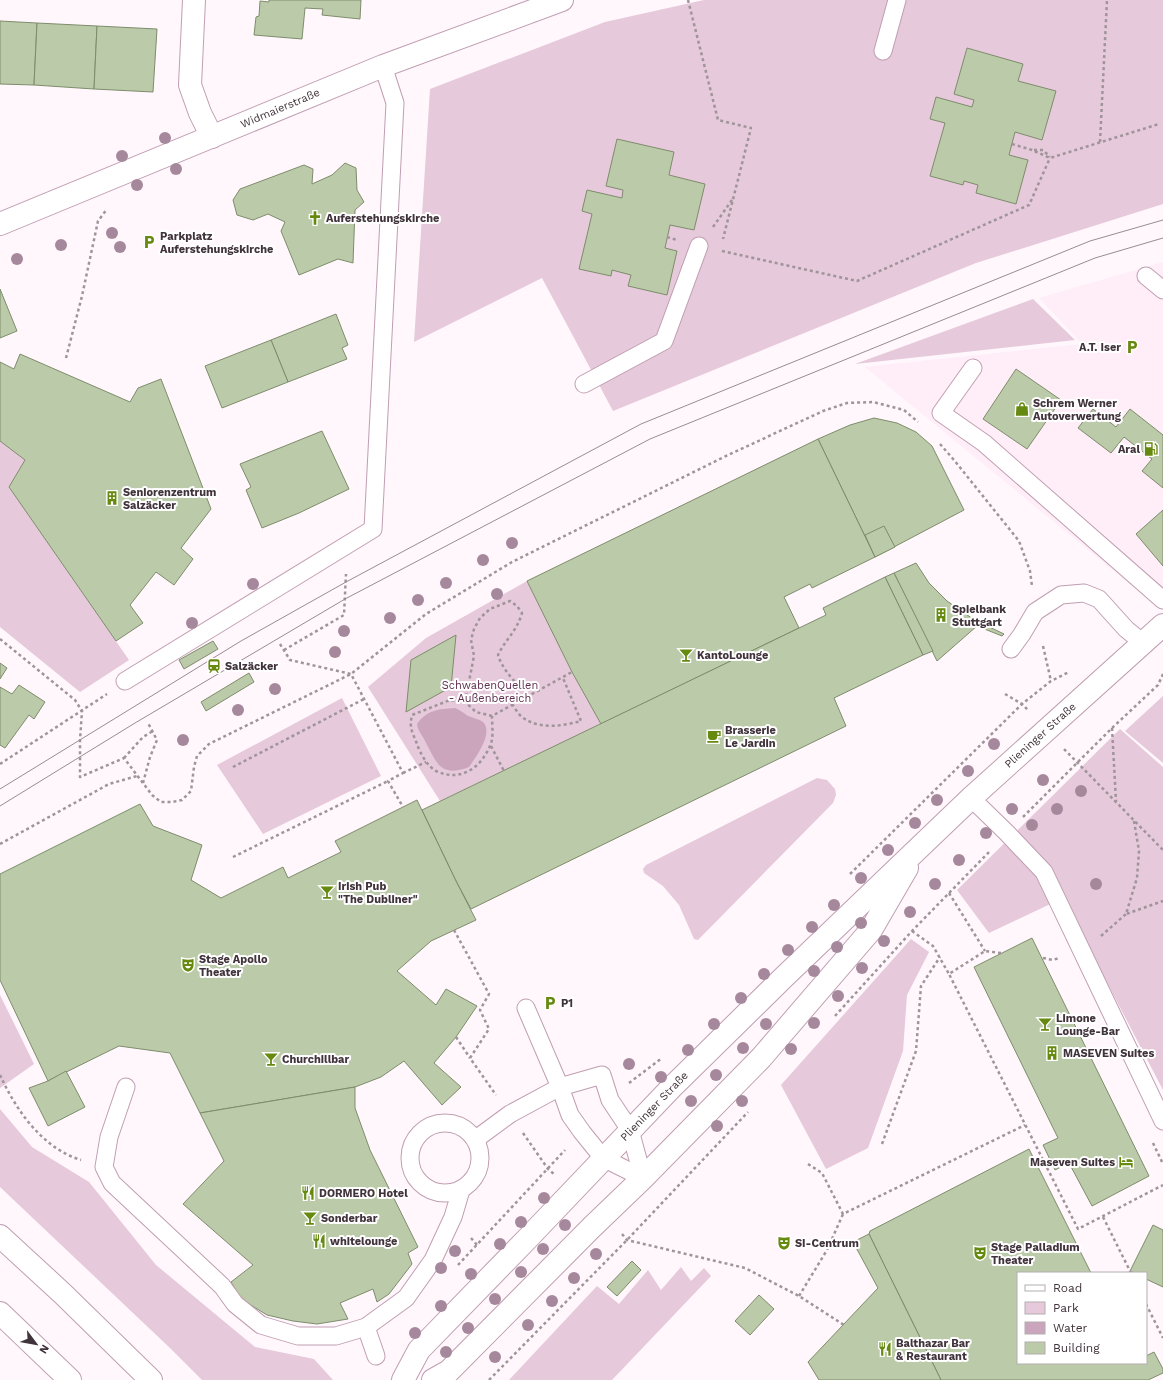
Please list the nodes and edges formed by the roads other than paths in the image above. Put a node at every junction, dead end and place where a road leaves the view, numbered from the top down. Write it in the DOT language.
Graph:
graph roads {
  1 [pos="194,0"];
  2 [pos="562,0"];
  3 [pos="896,0"];
  4 [pos="883,51"];
  5 [pos="383,66"];
  6 [pos="212,137"];
  7 [pos="0,224"];
  8 [pos="699,246"];
  9 [pos="1146,276"];
  10 [pos="1163,290"];
  11 [pos="973,368"];
  12 [pos="584,384"];
  13 [pos="1163,600"];
  14 [pos="1163,625"];
  15 [pos="1142,642"];
  16 [pos="1011,649"];
  17 [pos="125,681"];
  18 [pos="970,798"];
  19 [pos="920,846"];
  20 [pos="784,977"];
  21 [pos="809,1003"];
  22 [pos="526,1008"];
  23 [pos="126,1086"];
  24 [pos="560,1087"];
  25 [pos="1163,1120"];
  26 [pos="630,1130"];
  27 [pos="476,1139"];
  28 [pos="604,1158"];
  29 [pos="643,1178"];
  30 [pos="461,1190"];
  31 [pos="0,1236"];
  32 [pos="0,1313"];
  33 [pos="366,1327"];
  34 [pos="376,1356"];
  35 [pos="70,1380"];
  36 [pos="151,1380"];
  37 [pos="402,1380"];
  38 [pos="433,1380"];
  1 -- 6 [label="main road"];
  2 -- 5 [label="main road, Widmaierstraße"];
  3 -- 4 [label="lane"];
  5 -- 6 [label="main road, Widmaierstraße"];
  5 -- 17 [label="lane"];
  6 -- 7 [label="main road, Widmaierstraße"];
  8 -- 12 [label="lane"];
  9 -- 10 [label="lane"];
  11 -- 13 [label="lane"];
  14 -- 15 [label="main road, Plieninger Straße"];
  15 -- 16 [label="lane"];
  15 -- 18 [label="main road, Plieninger Straße"];
  18 -- 19 [label="main road, Plieninger Straße"];
  18 -- 25 [label="lane"];
  19 -- 20 [label="main road, Plieninger Straße"];
  19 -- 21 [label="main road, Plieninger Straße"];
  20 -- 21 [label="main road"];
  20 -- 26 [label="main road, Plieninger Straße"];
  21 -- 29 [label="main road, Plieninger Straße"];
  22 -- 24 [label="lane"];
  23 -- 33 [label="lane"];
  24 -- 26 [label="lane"];
  24 -- 27 [label="lane"];
  24 -- 28 [label="lane"];
  26 -- 28 [label="main road, Plieninger Straße"];
  26 -- 29 [label="lane"];
  27 -- 30 [label="lane"];
  27 -- 30 [label="lane"];
  28 -- 29 [label="lane"];
  28 -- 37 [label="main road, Plieninger Straße"];
  29 -- 38 [label="main road, Plieninger Straße"];
  30 -- 33 [label="lane"];
  31 -- 36 [label="main road"];
  32 -- 35 [label="main road"];
  33 -- 34 [label="lane"];
}
